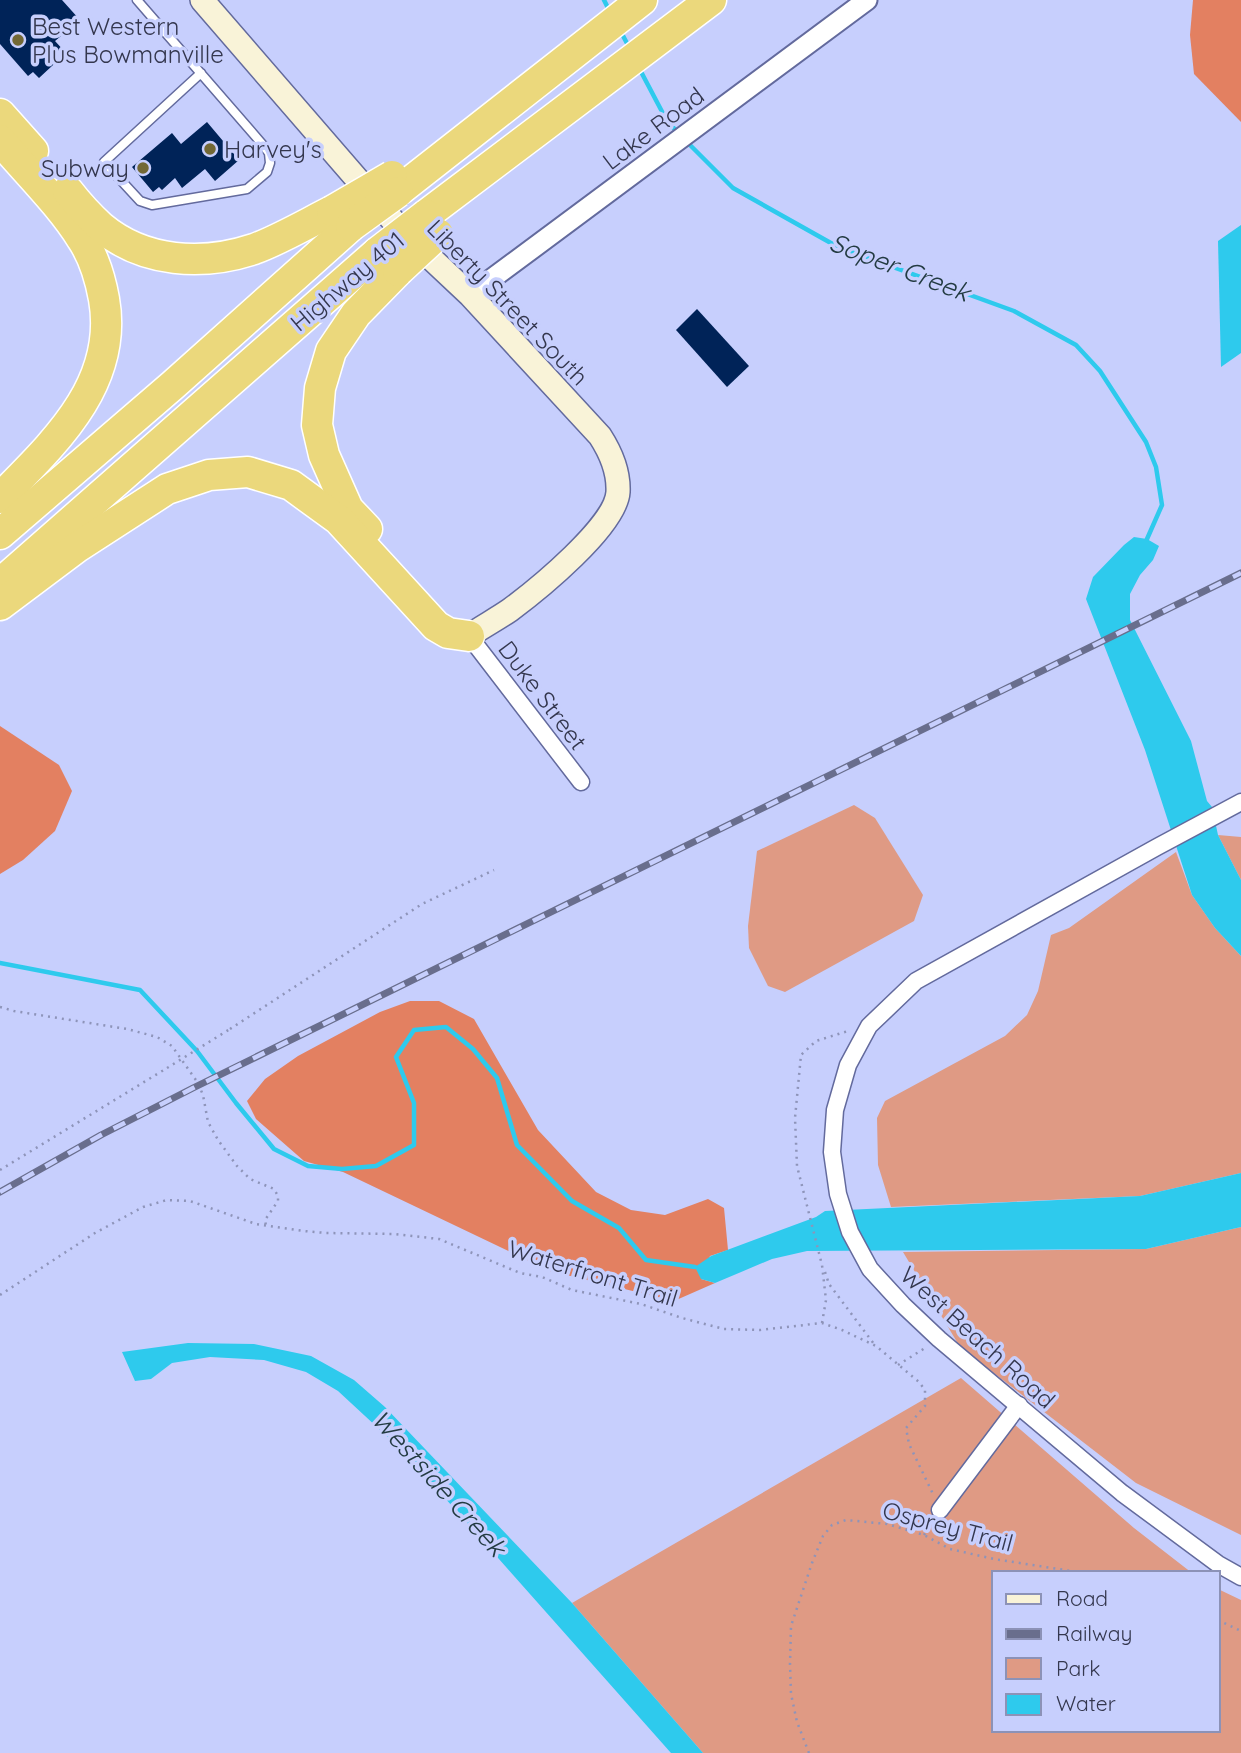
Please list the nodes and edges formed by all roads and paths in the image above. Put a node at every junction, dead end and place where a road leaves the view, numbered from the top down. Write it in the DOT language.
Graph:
graph roads {
  1 [pos="137,0"];
  2 [pos="202,0"];
  3 [pos="642,0"];
  4 [pos="711,0"];
  5 [pos="867,0"];
  6 [pos="201,73"];
  7 [pos="0,114"];
  8 [pos="0,140"];
  9 [pos="341,219"];
  10 [pos="388,261"];
  11 [pos="470,295"];
  12 [pos="0,498"];
  13 [pos="0,534"];
  14 [pos="0,583"];
  15 [pos="0,606"];
  16 [pos="468,636"];
  17 [pos="580,782"];
  18 [pos="1241,802"];
  19 [pos="494,870"];
  20 [pos="0,1007"];
  21 [pos="869,1027"];
  22 [pos="0,1170"];
  23 [pos="266,1226"];
  24 [pos="822,1265"];
  25 [pos="0,1295"];
  26 [pos="821,1323"];
  27 [pos="939,1339"];
  28 [pos="876,1346"];
  29 [pos="898,1365"];
  30 [pos="1019,1405"];
  31 [pos="940,1510"];
  32 [pos="1071,1571"];
  33 [pos="1241,1577"];
  34 [pos="1220,1621"];
  35 [pos="1241,1630"];
  36 [pos="809,1753"];
  1 -- 6 [label="lane"];
  2 -- 11 [label="main road, Liberty Street South"];
  3 -- 9 [label="highway, bridge"];
  4 -- 10 [label="highway, bridge"];
  5 -- 11 [label="street, Lake Road"];
  6 -- 6 [label="lane"];
  7 -- 9 [label="highway"];
  8 -- 12 [label="highway"];
  9 -- 13 [label="highway, Highway 401"];
  10 -- 14 [label="highway, Highway 401"];
  10 -- 16 [label="highway"];
  11 -- 16 [label="main road, Liberty Street South"];
  15 -- 16 [label="highway"];
  16 -- 17 [label="street, Duke Street"];
  18 -- 21 [label="street, West Beach Road"];
  19 -- 22 [label="path, bridge"];
  20 -- 23 [label="path"];
  21 -- 24 [label="path"];
  21 -- 27 [label="street, West Beach Road"];
  23 -- 25 [label="path, Waterfront Trail"];
  23 -- 26 [label="path, Waterfront Trail"];
  24 -- 26 [label="path"];
  24 -- 28 [label="path"];
  26 -- 28 [label="path"];
  27 -- 29 [label="path"];
  27 -- 30 [label="street, West Beach Road"];
  28 -- 29 [label="path"];
  29 -- 31 [label="path"];
  30 -- 31 [label="street"];
  30 -- 33 [label="street, West Beach Road"];
  32 -- 36 [label="path, Osprey Trail"];
  34 -- 35 [label="path"];
}
